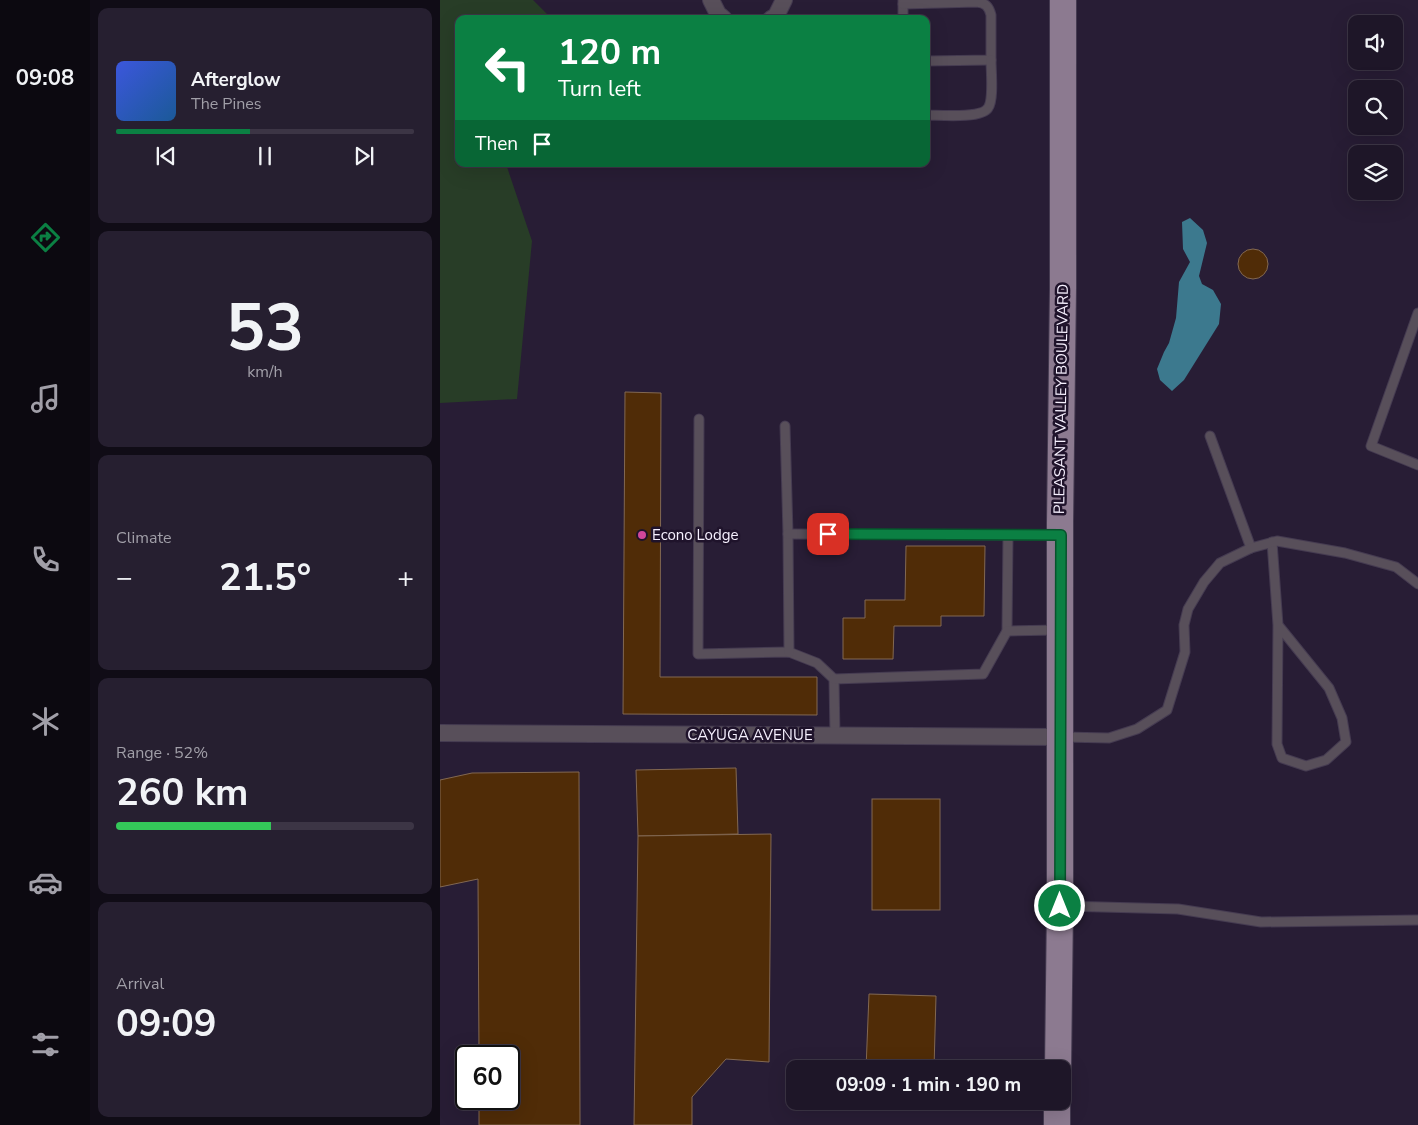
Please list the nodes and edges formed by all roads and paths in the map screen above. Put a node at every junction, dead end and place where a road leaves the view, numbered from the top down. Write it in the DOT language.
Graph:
graph roads {
  1 [pos="711,0"];
  2 [pos="784,0"];
  3 [pos="1063,0"];
  4 [pos="903,2"];
  5 [pos="719,15"];
  6 [pos="776,15"];
  7 [pos="904,15"];
  8 [pos="991,60"];
  9 [pos="930,62"];
  10 [pos="930,115"];
  11 [pos="1418,313"];
  12 [pos="699,419"];
  13 [pos="785,426"];
  14 [pos="1210,436"];
  15 [pos="1418,465"];
  16 [pos="788,534"];
  17 [pos="1008,535"];
  18 [pos="1061,535"];
  19 [pos="1272,542"];
  20 [pos="1251,548"];
  21 [pos="1418,584"];
  22 [pos="1278,625"];
  23 [pos="1060,630"];
  24 [pos="1006,631"];
  25 [pos="789,652"];
  26 [pos="834,679"];
  27 [pos="440,733"];
  28 [pos="835,736"];
  29 [pos="1060,737"];
  30 [pos="1060,906"];
  31 [pos="1418,920"];
  32 [pos="1058,1060"];
  33 [pos="1057,1110"];
  34 [pos="1057,1125"];
  1 -- 5 [label="street"];
  2 -- 6 [label="street"];
  3 -- 18 [label="main road, PLEASANT VALLEY BOULEVARD"];
  4 -- 7 [label="lane"];
  4 -- 8 [label="lane"];
  8 -- 9 [label="lane"];
  8 -- 10 [label="lane"];
  11 -- 15 [label="lane"];
  12 -- 25 [label="lane"];
  13 -- 16 [label="lane"];
  14 -- 20 [label="lane"];
  16 -- 17 [label="lane"];
  16 -- 25 [label="lane"];
  17 -- 18 [label="lane"];
  17 -- 24 [label="lane"];
  18 -- 23 [label="main road, PLEASANT VALLEY BOULEVARD"];
  19 -- 20 [label="lane"];
  19 -- 21 [label="lane"];
  19 -- 22 [label="lane"];
  20 -- 29 [label="lane"];
  22 -- 22 [label="lane"];
  23 -- 24 [label="lane"];
  23 -- 29 [label="main road, PLEASANT VALLEY BOULEVARD"];
  24 -- 26 [label="lane"];
  25 -- 26 [label="lane"];
  26 -- 28 [label="lane"];
  27 -- 28 [label="street, CAYUGA AVENUE"];
  28 -- 29 [label="street, CAYUGA AVENUE"];
  29 -- 30 [label="main road, PLEASANT VALLEY BOULEVARD"];
  30 -- 31 [label="lane"];
  30 -- 32 [label="main road, PLEASANT VALLEY BOULEVARD"];
  33 -- 34 [label="main road"];
}
